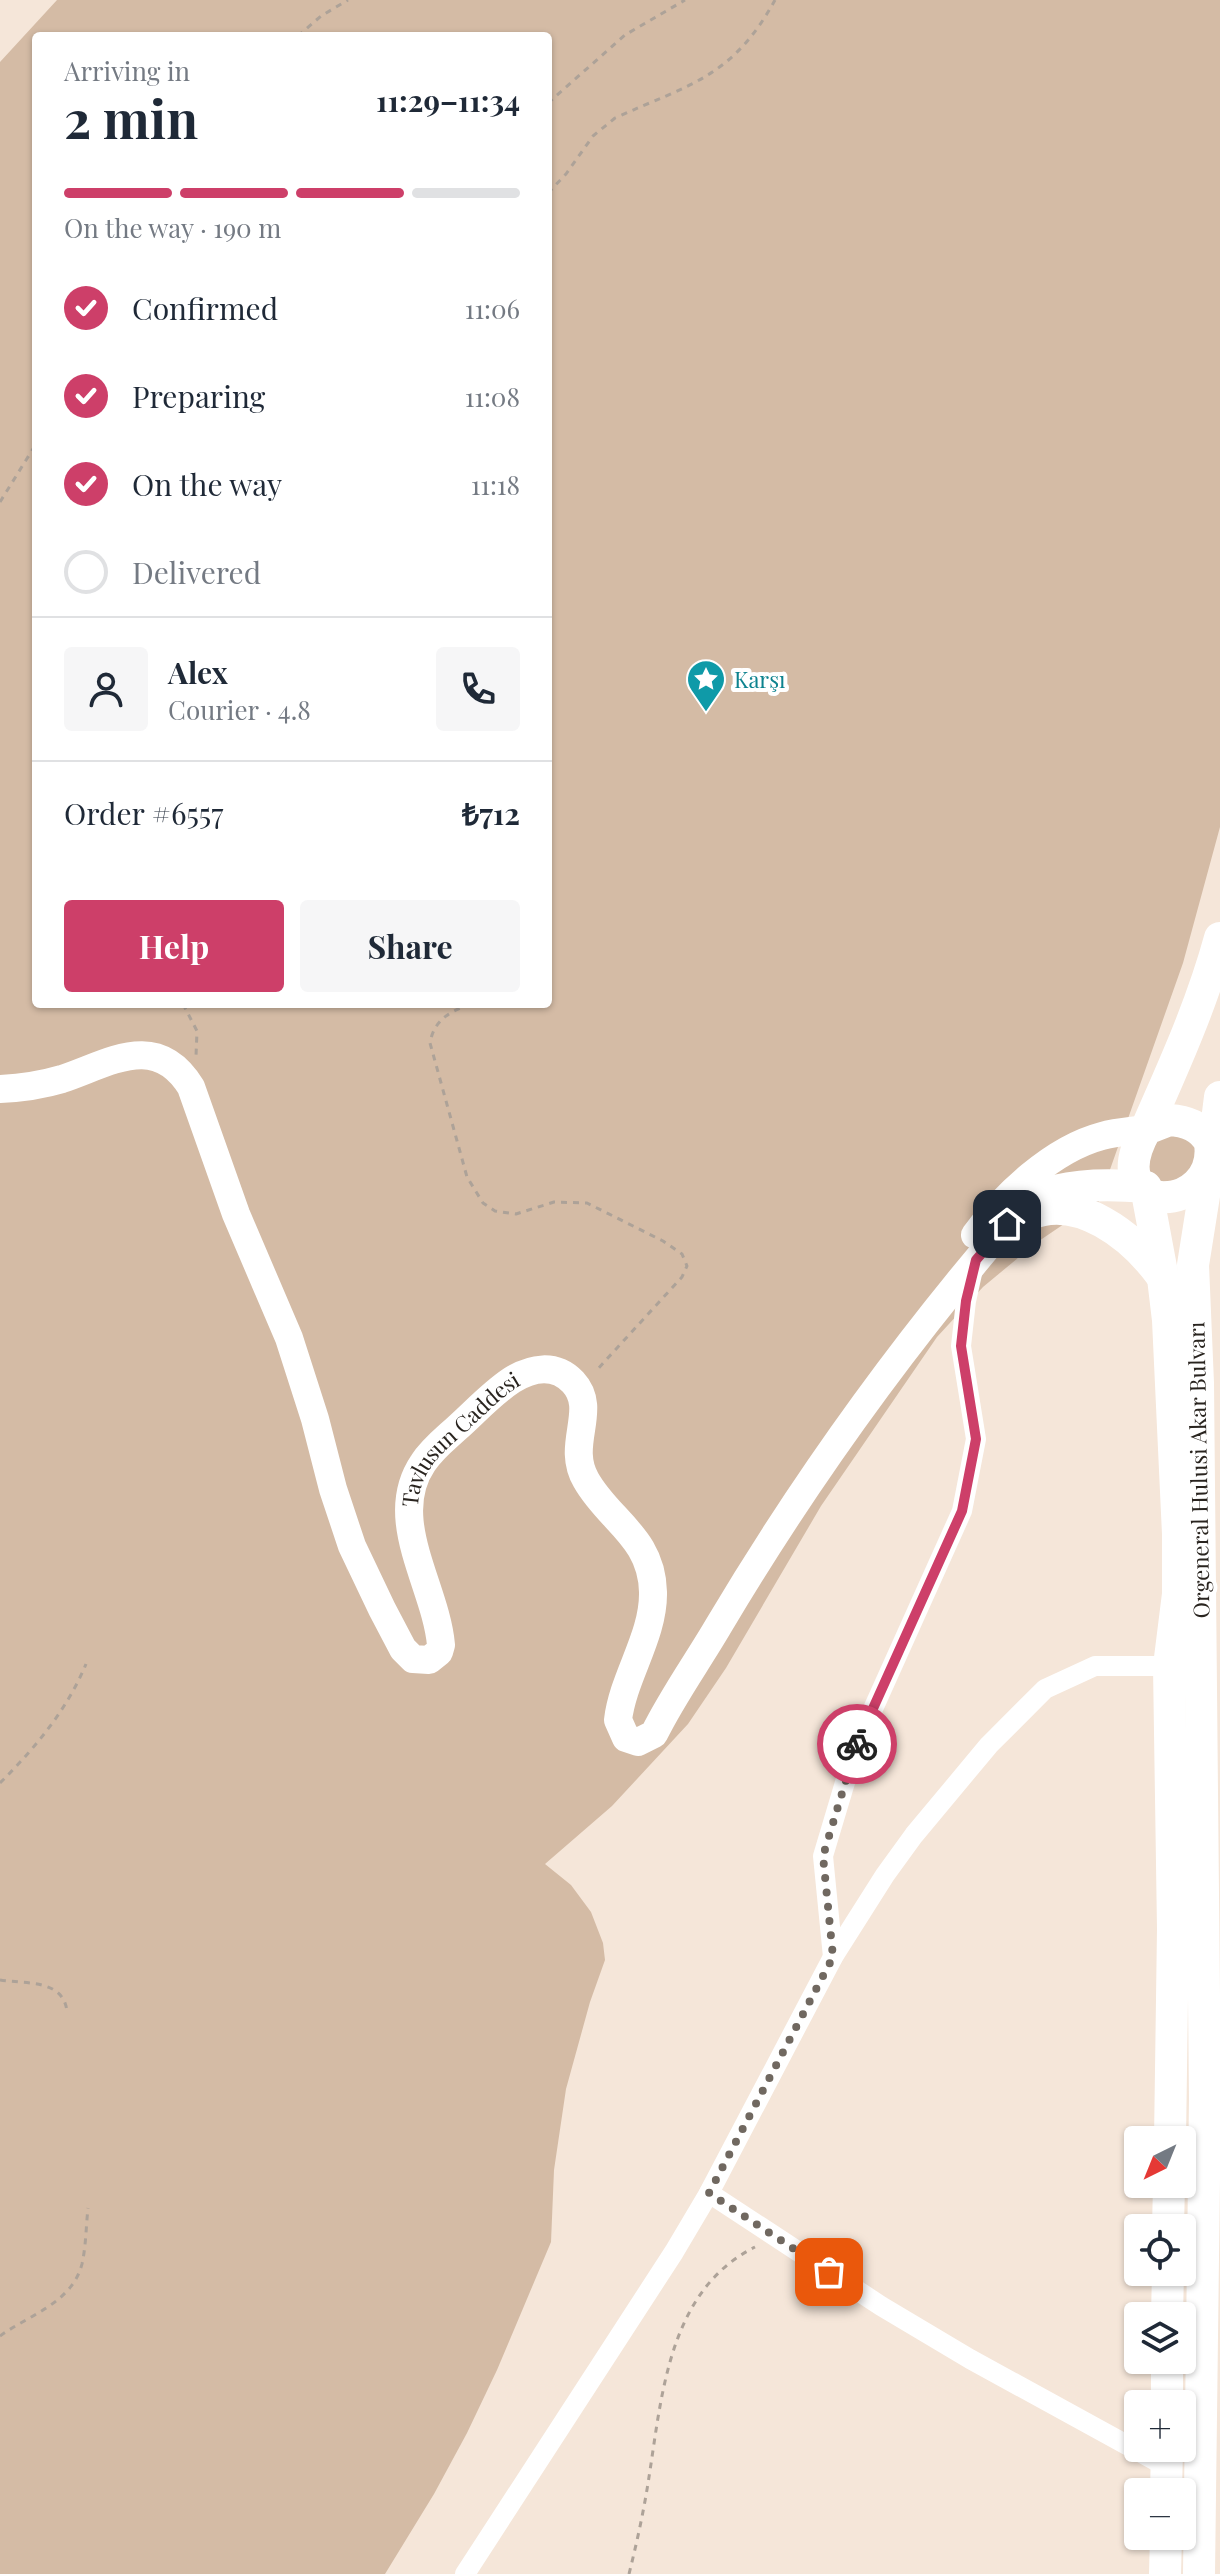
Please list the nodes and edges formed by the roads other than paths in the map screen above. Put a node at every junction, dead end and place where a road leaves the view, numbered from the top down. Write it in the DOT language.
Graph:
graph roads {
  1 [pos="1220,938"];
  2 [pos="0,1089"];
  3 [pos="1220,1097"];
  4 [pos="1146,1129"];
  5 [pos="1209,1168"];
  6 [pos="1146,1187"];
  7 [pos="1007,1224"];
  8 [pos="976,1260"];
  9 [pos="1163,1278"];
  10 [pos="943,1300"];
  11 [pos="1169,1666"];
  12 [pos="833,1957"];
  13 [pos="1170,2126"];
  14 [pos="1212,2140"];
  15 [pos="709,2193"];
  16 [pos="1167,2469"];
  17 [pos="1166,2550"];
  18 [pos="465,2574"];
  19 [pos="1165,2574"];
  20 [pos="1199,2574"];
  1 -- 4 [label="main road"];
  2 -- 10 [label="street, Tavlusun Caddesi"];
  3 -- 5 [label="main road, Orgeneral Hulusi Akar Bulvarı"];
  4 -- 5 [label="main road"];
  4 -- 6 [label="main road"];
  4 -- 10 [label="street"];
  5 -- 6 [label="main road"];
  5 -- 14 [label="main road, Orgeneral Hulusi Akar Bulvarı"];
  6 -- 7 [label="main road"];
  6 -- 9 [label="main road, Orgeneral Hulusi Akar Bulvarı"];
  7 -- 8 [label="street"];
  7 -- 9 [label="main road"];
  8 -- 10 [label="street"];
  8 -- 12 [label="street"];
  9 -- 11 [label="main road, Orgeneral Hulusi Akar Bulvarı"];
  11 -- 12 [label="street"];
  11 -- 13 [label="main road, Orgeneral Hulusi Akar Bulvarı"];
  12 -- 15 [label="street"];
  14 -- 20 [label="main road, Orgeneral Hulusi Akar Bulvarı"];
  15 -- 16 [label="street"];
  15 -- 18 [label="street"];
  17 -- 19 [label="main road"];
}
